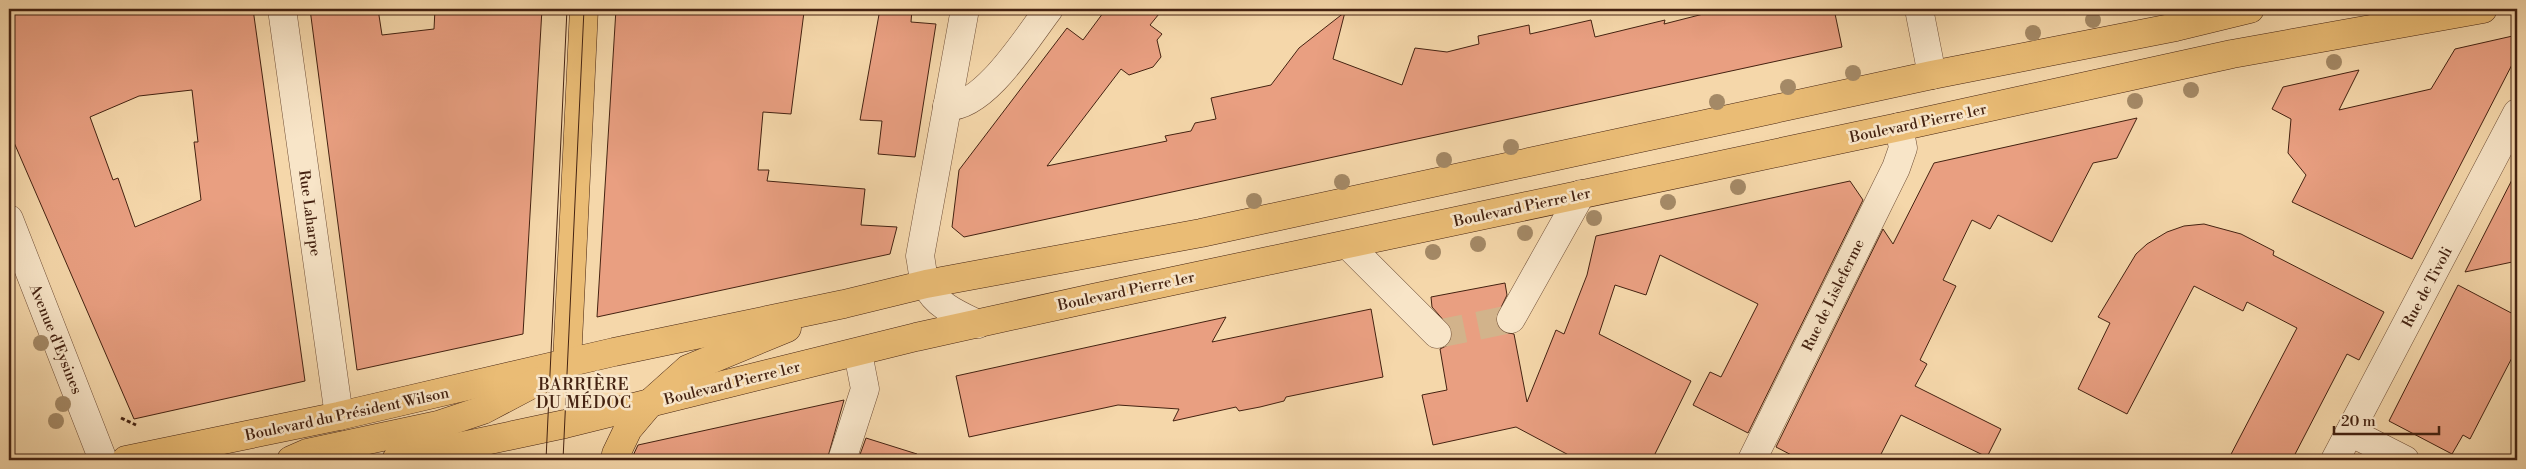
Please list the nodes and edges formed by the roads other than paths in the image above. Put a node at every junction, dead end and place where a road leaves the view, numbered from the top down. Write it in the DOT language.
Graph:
graph roads {
  1 [pos="282,9"];
  2 [pos="584,9"];
  3 [pos="965,9"];
  4 [pos="1048,9"];
  5 [pos="1918,9"];
  6 [pos="2250,9"];
  7 [pos="2483,9"];
  8 [pos="1932,76"];
  9 [pos="947,106"];
  10 [pos="2517,113"];
  11 [pos="1899,127"];
  12 [pos="1581,194"];
  13 [pos="9,219"];
  14 [pos="1348,244"];
  15 [pos="926,284"];
  16 [pos="844,304"];
  17 [pos="1511,319"];
  18 [pos="978,324"];
  19 [pos="1437,334"];
  20 [pos="858,352"];
  21 [pos="567,363"];
  22 [pos="650,403"];
  23 [pos="339,416"];
  24 [pos="565,424"];
  25 [pos="2350,432"];
  26 [pos="616,457"];
  27 [pos="103,460"];
  28 [pos="126,460"];
  29 [pos="290,460"];
  30 [pos="396,460"];
  31 [pos="842,460"];
  32 [pos="1752,460"];
  33 [pos="2335,460"];
  34 [pos="2405,460"];
  1 -- 23 [label="street, Rue Laharpe"];
  2 -- 21 [label="main road"];
  3 -- 9 [label="street"];
  4 -- 9 [label="street"];
  5 -- 8 [label="street"];
  6 -- 8 [label="main road"];
  7 -- 11 [label="main road, Boulevard Pierre 1er"];
  8 -- 15 [label="main road"];
  9 -- 15 [label="street"];
  10 -- 25 [label="street, Rue de Tivoli"];
  11 -- 12 [label="main road, Boulevard Pierre 1er"];
  11 -- 32 [label="street, Rue de Lisleferme"];
  12 -- 14 [label="main road, Boulevard Pierre 1er"];
  12 -- 17 [label="street"];
  13 -- 27 [label="street, Avenue d'Eysines"];
  14 -- 18 [label="main road, Boulevard Pierre 1er"];
  14 -- 19 [label="street"];
  15 -- 16 [label="main road"];
  15 -- 18 [label="street"];
  16 -- 21 [label="main road"];
  16 -- 22 [label="main road"];
  18 -- 20 [label="main road, Boulevard Pierre 1er"];
  20 -- 22 [label="main road, Boulevard Pierre 1er"];
  20 -- 31 [label="street"];
  21 -- 23 [label="main road, Boulevard du Président Wilson"];
  21 -- 29 [label="main road"];
  22 -- 24 [label="main road, Boulevard Pierre 1er"];
  22 -- 26 [label="main road"];
  23 -- 28 [label="main road, Boulevard du Président Wilson"];
  24 -- 26 [label="main road"];
  24 -- 30 [label="main road"];
  25 -- 33 [label="street, Rue de Tivoli"];
  25 -- 34 [label="street"];
}
